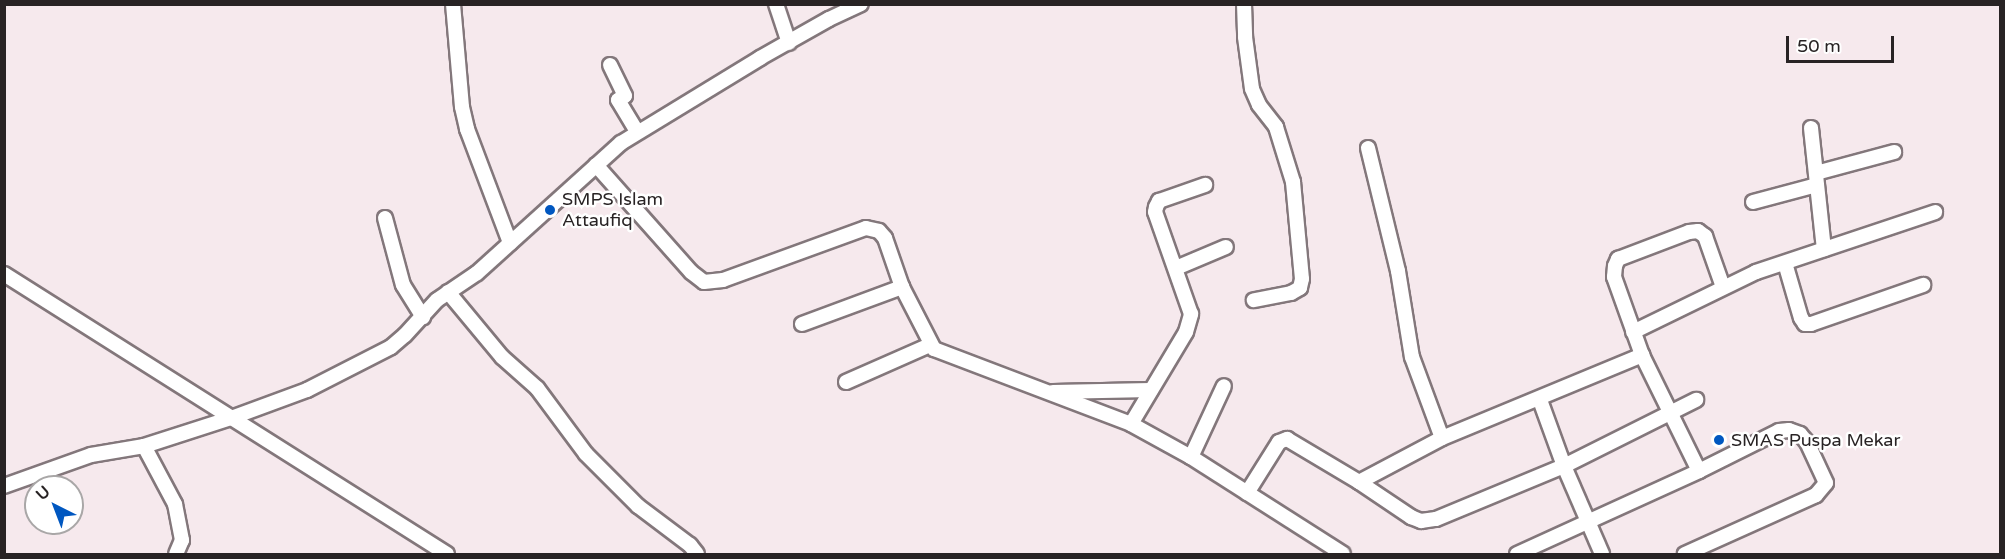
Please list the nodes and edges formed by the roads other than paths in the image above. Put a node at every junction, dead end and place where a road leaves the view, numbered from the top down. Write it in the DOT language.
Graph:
graph roads {
  1 [pos="453,4"];
  2 [pos="776,4"];
  3 [pos="861,4"];
  4 [pos="1244,4"];
  5 [pos="789,43"];
  6 [pos="610,65"];
  7 [pos="1810,128"];
  8 [pos="638,132"];
  9 [pos="1368,148"];
  10 [pos="1894,153"];
  11 [pos="596,165"];
  12 [pos="1816,179"];
  13 [pos="1205,185"];
  14 [pos="1753,202"];
  15 [pos="1935,212"];
  16 [pos="385,218"];
  17 [pos="510,243"];
  18 [pos="1226,247"];
  19 [pos="1824,249"];
  20 [pos="1785,263"];
  21 [pos="1176,268"];
  22 [pos="4,274"];
  23 [pos="1923,285"];
  24 [pos="902,287"];
  25 [pos="1723,287"];
  26 [pos="448,292"];
  27 [pos="1254,300"];
  28 [pos="423,317"];
  29 [pos="802,324"];
  30 [pos="1633,332"];
  31 [pos="930,345"];
  32 [pos="1642,355"];
  33 [pos="846,382"];
  34 [pos="1224,386"];
  35 [pos="1151,390"];
  36 [pos="1045,392"];
  37 [pos="1540,400"];
  38 [pos="1696,400"];
  39 [pos="1671,412"];
  40 [pos="231,418"];
  41 [pos="1131,424"];
  42 [pos="1442,438"];
  43 [pos="144,447"];
  44 [pos="1191,457"];
  45 [pos="1564,466"];
  46 [pos="1699,471"];
  47 [pos="1359,482"];
  48 [pos="4,486"];
  49 [pos="1247,494"];
  50 [pos="1589,522"];
  51 [pos="176,555"];
  52 [pos="447,555"];
  53 [pos="697,555"];
  54 [pos="1343,555"];
  55 [pos="1516,555"];
  56 [pos="1602,555"];
  57 [pos="1685,555"];
  1 -- 17 [label="street"];
  2 -- 5 [label="street"];
  3 -- 5 [label="street"];
  4 -- 27 [label="street"];
  5 -- 8 [label="street"];
  6 -- 8 [label="street"];
  7 -- 12 [label="street"];
  8 -- 11 [label="street"];
  9 -- 42 [label="street"];
  10 -- 12 [label="street"];
  11 -- 17 [label="street"];
  11 -- 24 [label="street"];
  12 -- 14 [label="street"];
  12 -- 19 [label="street"];
  13 -- 21 [label="street"];
  15 -- 19 [label="street"];
  16 -- 28 [label="street"];
  17 -- 26 [label="street"];
  18 -- 21 [label="street"];
  19 -- 20 [label="street"];
  20 -- 23 [label="street"];
  20 -- 25 [label="street"];
  21 -- 35 [label="street"];
  22 -- 40 [label="street"];
  24 -- 29 [label="street"];
  24 -- 31 [label="street"];
  25 -- 30 [label="street"];
  25 -- 30 [label="street"];
  26 -- 28 [label="street"];
  26 -- 53 [label="street"];
  28 -- 40 [label="street"];
  30 -- 32 [label="street"];
  31 -- 33 [label="street"];
  31 -- 36 [label="street"];
  32 -- 37 [label="street"];
  32 -- 39 [label="street"];
  34 -- 44 [label="street"];
  35 -- 36 [label="street"];
  35 -- 41 [label="street"];
  36 -- 41 [label="street"];
  37 -- 42 [label="street"];
  37 -- 45 [label="street"];
  38 -- 39 [label="street"];
  39 -- 45 [label="street"];
  39 -- 46 [label="street"];
  40 -- 43 [label="street"];
  40 -- 52 [label="street"];
  41 -- 44 [label="street"];
  42 -- 47 [label="street"];
  43 -- 48 [label="street"];
  43 -- 51 [label="street"];
  44 -- 49 [label="street"];
  45 -- 47 [label="street"];
  45 -- 50 [label="street"];
  46 -- 50 [label="street"];
  46 -- 57 [label="street"];
  47 -- 49 [label="street"];
  49 -- 54 [label="street"];
  50 -- 55 [label="street"];
  50 -- 56 [label="street"];
}
